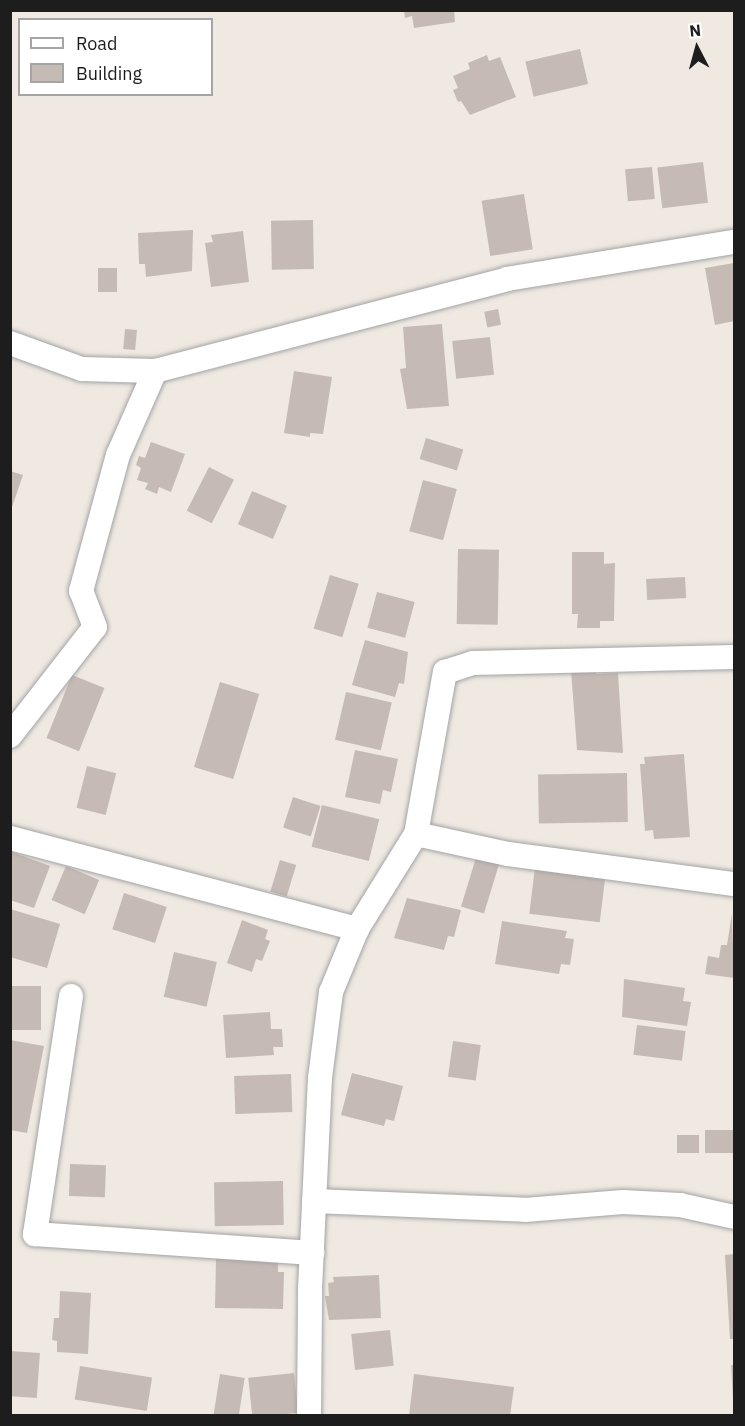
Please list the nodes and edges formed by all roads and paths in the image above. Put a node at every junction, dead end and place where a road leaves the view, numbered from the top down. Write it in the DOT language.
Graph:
graph roads {
  1 [pos="735,242"];
  2 [pos="10,343"];
  3 [pos="155,371"];
  4 [pos="735,657"];
  5 [pos="10,736"];
  6 [pos="416,834"];
  7 [pos="10,838"];
  8 [pos="735,884"];
  9 [pos="357,929"];
  10 [pos="71,996"];
  11 [pos="314,1201"];
  12 [pos="735,1217"];
  13 [pos="312,1253"];
  14 [pos="309,1416"];
  1 -- 3 [label="street"];
  2 -- 3 [label="street"];
  3 -- 5 [label="street"];
  4 -- 6 [label="street"];
  6 -- 8 [label="street"];
  6 -- 9 [label="street"];
  7 -- 9 [label="street"];
  9 -- 11 [label="street"];
  10 -- 13 [label="street"];
  11 -- 12 [label="street"];
  11 -- 13 [label="street"];
  13 -- 14 [label="street"];
}
